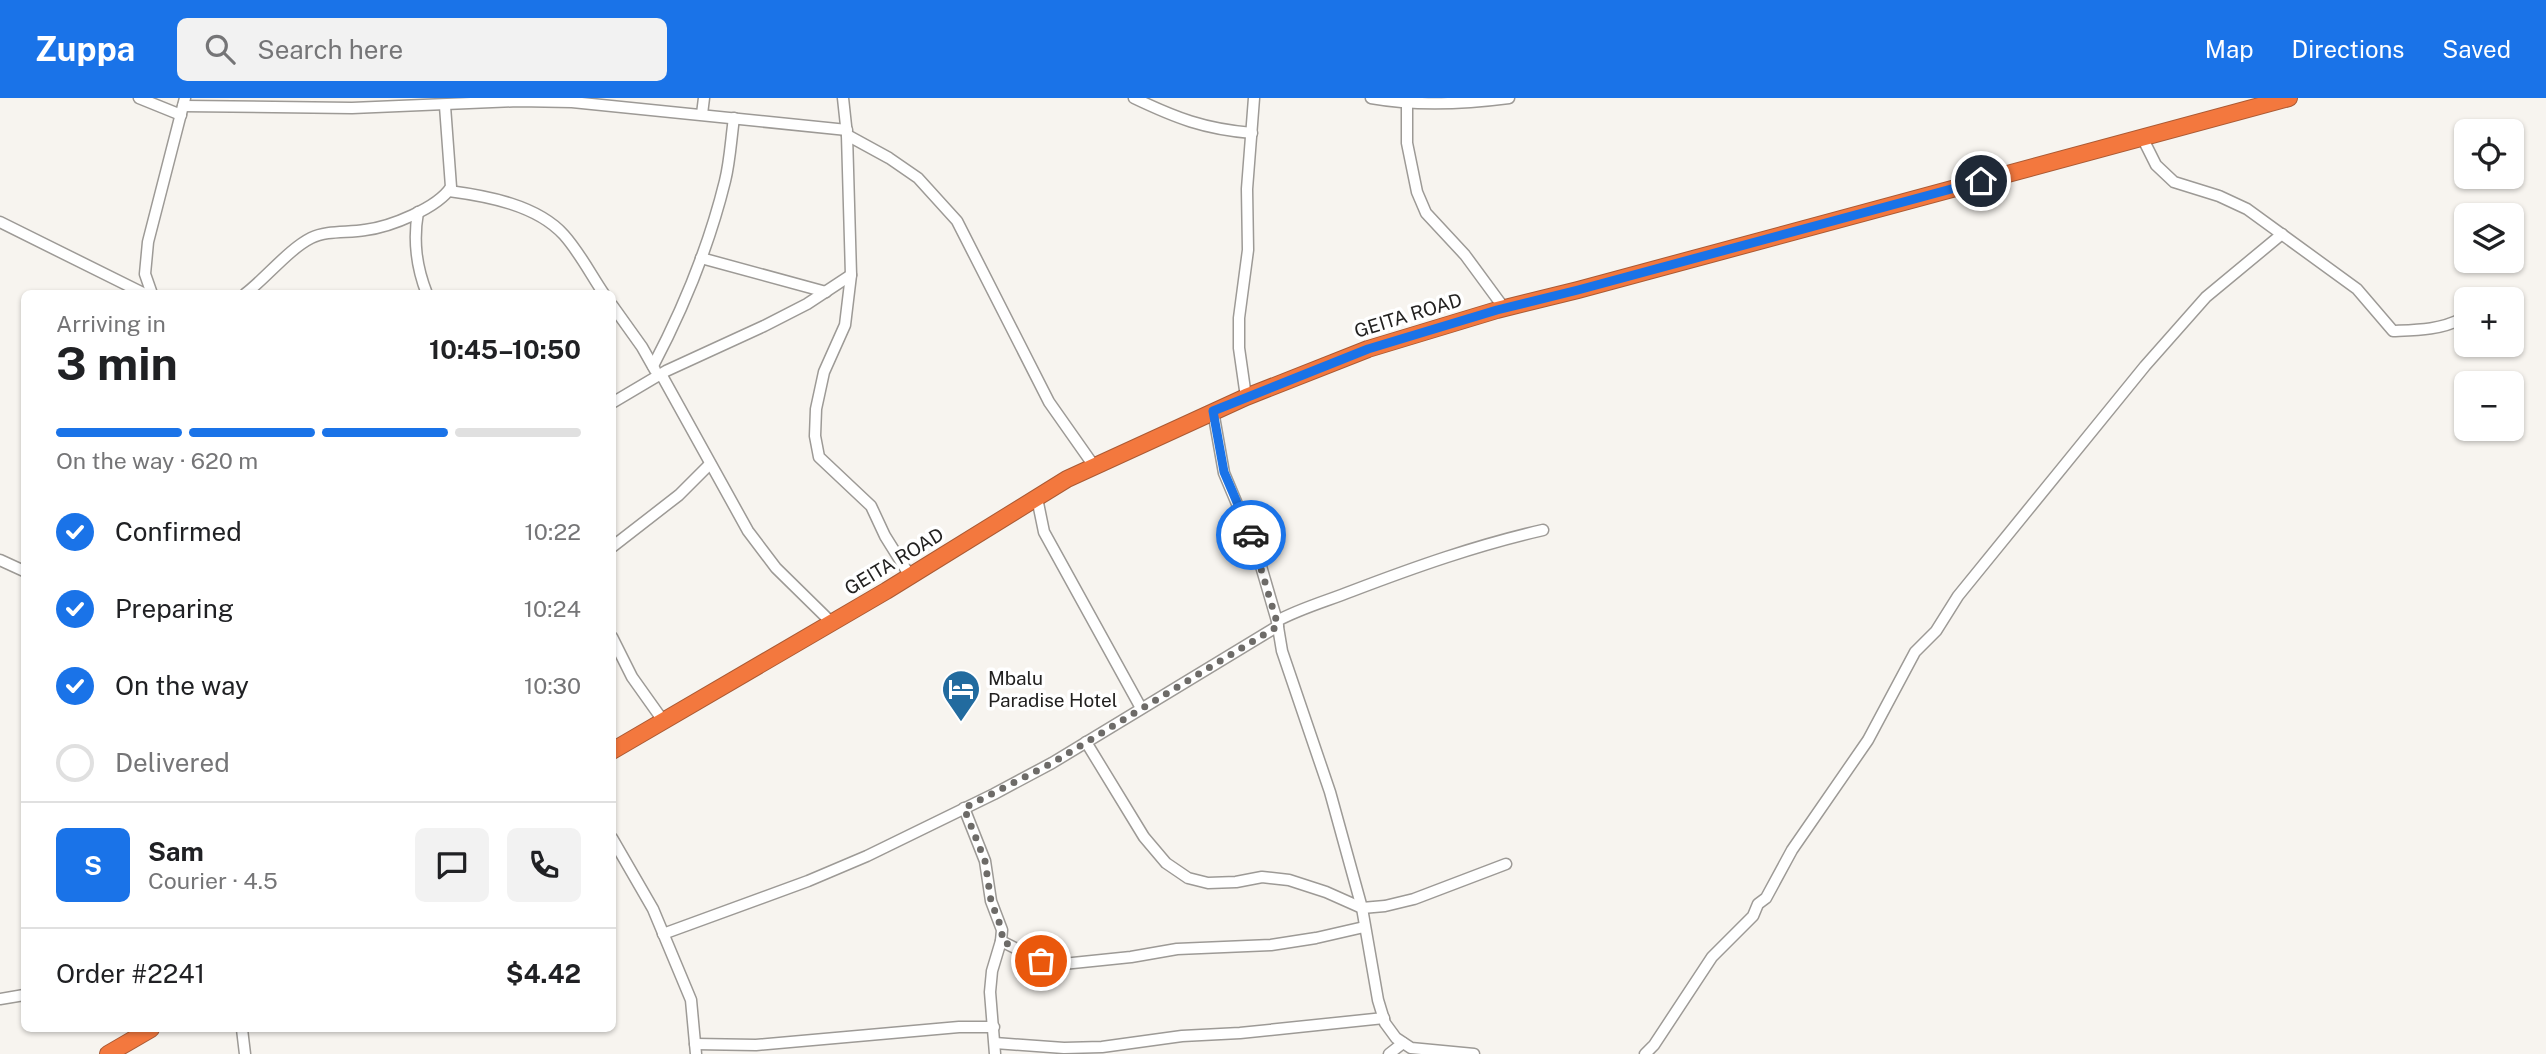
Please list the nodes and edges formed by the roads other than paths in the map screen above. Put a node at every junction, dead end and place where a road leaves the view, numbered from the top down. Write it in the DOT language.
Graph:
graph roads {
  1 [pos="139,98"];
  2 [pos="704,98"];
  3 [pos="843,98"];
  4 [pos="1254,98"];
  5 [pos="1371,98"];
  6 [pos="1509,98"];
  7 [pos="2288,98"];
  8 [pos="1140,99"];
  9 [pos="582,100"];
  10 [pos="1410,101"];
  11 [pos="453,103"];
  12 [pos="183,106"];
  13 [pos="702,114"];
  14 [pos="734,118"];
  15 [pos="847,132"];
  16 [pos="1252,133"];
  17 [pos="2142,137"];
  18 [pos="449,191"];
  19 [pos="418,212"];
  20 [pos="0,222"];
  21 [pos="2282,234"];
  22 [pos="701,258"];
  23 [pos="851,275"];
  24 [pos="137,290"];
  25 [pos="151,290"];
  26 [pos="250,290"];
  27 [pos="425,290"];
  28 [pos="601,290"];
  29 [pos="826,292"];
  30 [pos="1504,308"];
  31 [pos="616,311"];
  32 [pos="2454,323"];
  33 [pos="657,372"];
  34 [pos="1246,397"];
  35 [pos="616,400"];
  36 [pos="1213,411"];
  37 [pos="710,464"];
  38 [pos="1094,466"];
  39 [pos="1037,498"];
  40 [pos="1543,530"];
  41 [pos="616,544"];
  42 [pos="0,560"];
  43 [pos="21,570"];
  44 [pos="910,576"];
  45 [pos="832,623"];
  46 [pos="1277,624"];
  47 [pos="616,645"];
  48 [pos="1142,709"];
  49 [pos="664,722"];
  50 [pos="1086,742"];
  51 [pos="616,749"];
  52 [pos="964,808"];
  53 [pos="616,845"];
  54 [pos="1506,864"];
  55 [pos="1362,908"];
  56 [pos="1364,927"];
  57 [pos="663,934"];
  58 [pos="1002,941"];
  59 [pos="21,996"];
  60 [pos="0,999"];
  61 [pos="1384,1018"];
  62 [pos="994,1027"];
  63 [pos="146,1032"];
  64 [pos="242,1032"];
  65 [pos="1403,1042"];
  66 [pos="995,1048"];
  67 [pos="695,1049"];
  68 [pos="108,1054"];
  69 [pos="245,1054"];
  70 [pos="1389,1054"];
  71 [pos="1474,1054"];
  72 [pos="1645,1054"];
  1 -- 12 [label="street"];
  2 -- 13 [label="street"];
  3 -- 15 [label="street"];
  4 -- 16 [label="street"];
  5 -- 10 [label="street"];
  6 -- 10 [label="street"];
  7 -- 17 [label="highway, GEITA ROAD"];
  8 -- 16 [label="street"];
  9 -- 11 [label="street"];
  9 -- 13 [label="street"];
  10 -- 30 [label="street"];
  11 -- 12 [label="street"];
  11 -- 18 [label="street"];
  12 -- 25 [label="street"];
  13 -- 14 [label="street"];
  14 -- 15 [label="street"];
  14 -- 22 [label="street"];
  15 -- 23 [label="street"];
  15 -- 38 [label="street"];
  16 -- 34 [label="street"];
  17 -- 21 [label="street"];
  17 -- 30 [label="highway, GEITA ROAD"];
  18 -- 19 [label="street"];
  18 -- 28 [label="street"];
  19 -- 26 [label="street"];
  19 -- 27 [label="street"];
  20 -- 24 [label="street"];
  21 -- 32 [label="street"];
  21 -- 72 [label="street"];
  22 -- 29 [label="street"];
  22 -- 33 [label="street"];
  23 -- 29 [label="street"];
  23 -- 44 [label="street"];
  29 -- 33 [label="street"];
  30 -- 34 [label="highway, GEITA ROAD"];
  31 -- 33 [label="street"];
  33 -- 35 [label="street"];
  33 -- 37 [label="street"];
  34 -- 36 [label="highway, GEITA ROAD"];
  36 -- 38 [label="highway, GEITA ROAD"];
  36 -- 46 [label="street"];
  37 -- 41 [label="street"];
  37 -- 45 [label="street"];
  38 -- 39 [label="highway, GEITA ROAD"];
  39 -- 44 [label="highway, GEITA ROAD"];
  39 -- 48 [label="street"];
  40 -- 46 [label="street"];
  42 -- 43 [label="street"];
  44 -- 45 [label="highway, GEITA ROAD"];
  45 -- 49 [label="highway, GEITA ROAD"];
  46 -- 48 [label="street"];
  46 -- 55 [label="street"];
  47 -- 49 [label="street"];
  48 -- 50 [label="street"];
  49 -- 51 [label="highway, GEITA ROAD"];
  50 -- 52 [label="street"];
  50 -- 55 [label="street"];
  52 -- 57 [label="street"];
  52 -- 58 [label="street"];
  53 -- 57 [label="street"];
  54 -- 55 [label="street"];
  55 -- 56 [label="street"];
  56 -- 58 [label="street"];
  56 -- 61 [label="street"];
  57 -- 67 [label="street"];
  58 -- 62 [label="street"];
  59 -- 60 [label="street"];
  61 -- 65 [label="street"];
  61 -- 66 [label="street"];
  62 -- 66 [label="street"];
  62 -- 67 [label="street"];
  63 -- 68 [label="highway"];
  64 -- 69 [label="street"];
  65 -- 70 [label="street"];
  65 -- 71 [label="street"];
}
